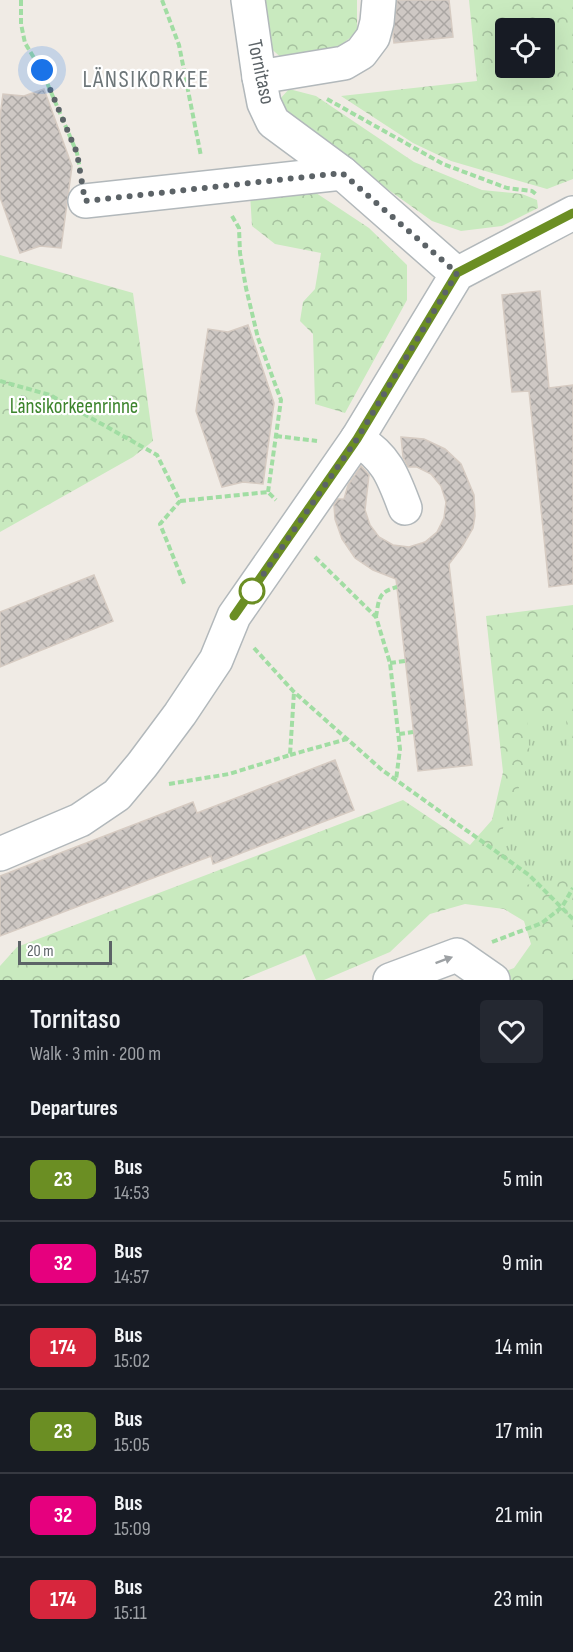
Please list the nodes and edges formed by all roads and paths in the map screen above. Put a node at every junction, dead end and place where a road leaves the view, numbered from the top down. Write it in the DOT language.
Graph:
graph roads {
  1 [pos="21,0"];
  2 [pos="162,0"];
  3 [pos="248,0"];
  4 [pos="378,0"];
  5 [pos="270,75"];
  6 [pos="342,173"];
  7 [pos="208,188"];
  8 [pos="543,200"];
  9 [pos="85,201"];
  10 [pos="573,213"];
  11 [pos="457,273"];
  12 [pos="0,381"];
  13 [pos="357,439"];
  14 [pos="180,501"];
  15 [pos="405,508"];
  16 [pos="300,523"];
  17 [pos="184,586"];
  18 [pos="397,587"];
  19 [pos="234,616"];
  20 [pos="376,617"];
  21 [pos="405,661"];
  22 [pos="390,663"];
  23 [pos="294,692"];
  24 [pos="413,732"];
  25 [pos="399,734"];
  26 [pos="347,739"];
  27 [pos="290,755"];
  28 [pos="396,780"];
  29 [pos="117,795"];
  30 [pos="0,854"];
  31 [pos="573,888"];
  32 [pos="562,907"];
  33 [pos="573,919"];
  34 [pos="457,955"];
  35 [pos="390,980"];
  36 [pos="494,980"];
  1 -- 9 [label="path"];
  2 -- 7 [label="path"];
  3 -- 5 [label="street, Tornitaso"];
  4 -- 5 [label="street"];
  5 -- 6 [label="street, Tornitaso"];
  5 -- 8 [label="path"];
  6 -- 7 [label="street"];
  6 -- 11 [label="street, Tornitaso"];
  7 -- 9 [label="street"];
  7 -- 14 [label="path"];
  10 -- 11 [label="street"];
  11 -- 13 [label="street"];
  12 -- 14 [label="path"];
  13 -- 15 [label="street"];
  13 -- 16 [label="street"];
  14 -- 17 [label="path"];
  16 -- 19 [label="street"];
  16 -- 20 [label="path"];
  18 -- 20 [label="path"];
  19 -- 23 [label="path"];
  19 -- 29 [label="street"];
  20 -- 22 [label="path"];
  21 -- 22 [label="path"];
  22 -- 25 [label="path"];
  23 -- 26 [label="path"];
  23 -- 27 [label="path"];
  24 -- 25 [label="path"];
  25 -- 28 [label="path"];
  26 -- 27 [label="path"];
  26 -- 28 [label="path"];
  27 -- 29 [label="path"];
  28 -- 32 [label="path"];
  29 -- 30 [label="street"];
  31 -- 32 [label="path"];
  32 -- 33 [label="path"];
  32 -- 34 [label="path"];
  35 -- 34 [label="street, one-way"];
  34 -- 36 [label="street"];
}
